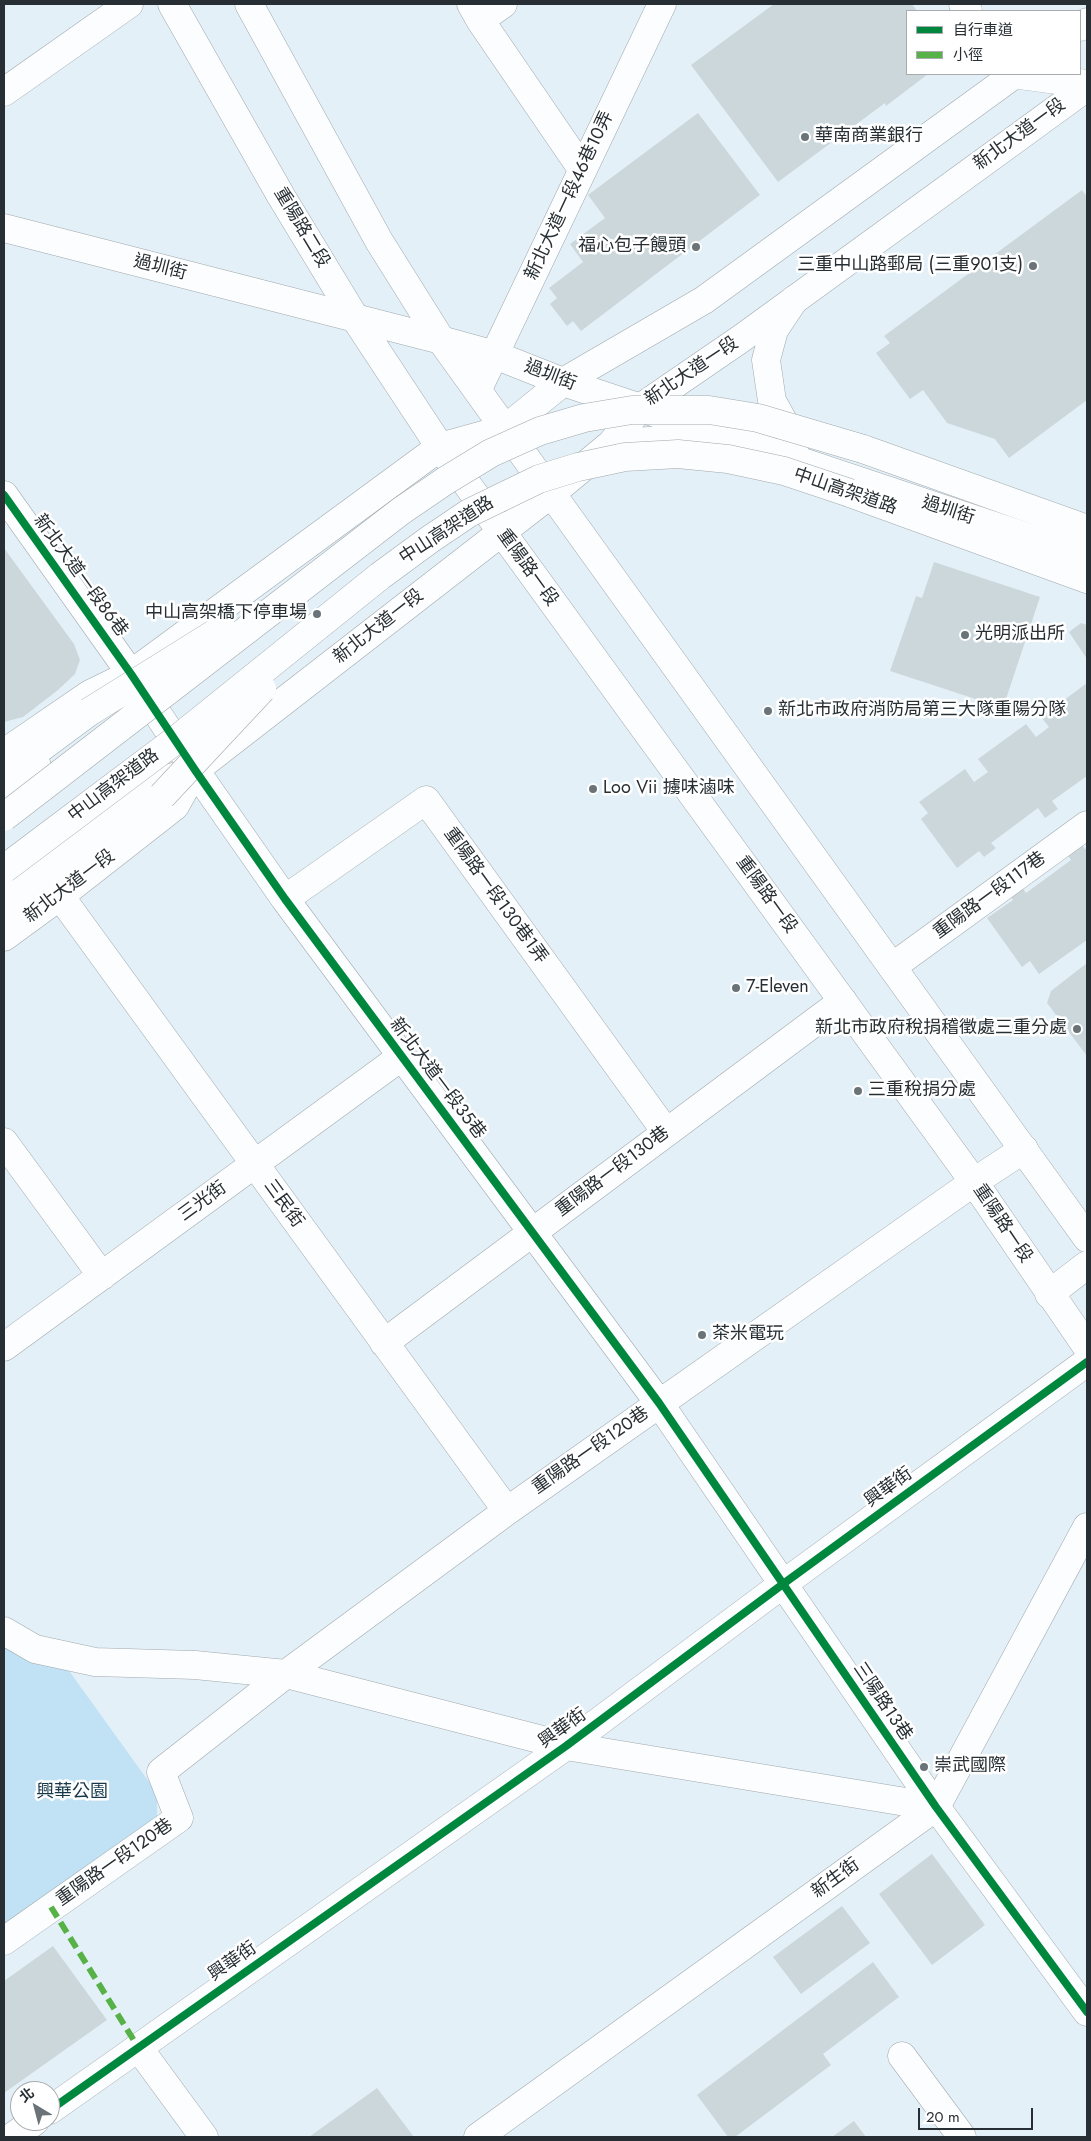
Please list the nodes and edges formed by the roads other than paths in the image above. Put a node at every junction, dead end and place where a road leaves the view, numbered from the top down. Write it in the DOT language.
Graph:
graph roads {
  1 [pos="129,4"];
  2 [pos="172,4"];
  3 [pos="249,4"];
  4 [pos="503,4"];
  5 [pos="662,4"];
  6 [pos="475,12"];
  7 [pos="1012,75"];
  8 [pos="1019,75"];
  9 [pos="1087,86"];
  10 [pos="4,92"];
  11 [pos="582,169"];
  12 [pos="4,228"];
  13 [pos="794,300"];
  14 [pos="355,318"];
  15 [pos="441,340"];
  16 [pos="495,355"];
  17 [pos="563,382"];
  18 [pos="478,389"];
  19 [pos="647,402"];
  20 [pos="505,429"];
  21 [pos="611,444"];
  22 [pos="440,447"];
  23 [pos="810,465"];
  24 [pos="552,492"];
  25 [pos="4,495"];
  26 [pos="1087,529"];
  27 [pos="501,532"];
  28 [pos="352,548"];
  29 [pos="1087,558"];
  30 [pos="1087,579"];
  31 [pos="326,620"];
  32 [pos="131,674"];
  33 [pos="4,753"];
  34 [pos="195,770"];
  35 [pos="4,775"];
  36 [pos="4,791"];
  37 [pos="4,817"];
  38 [pos="1087,825"];
  39 [pos="4,869"];
  40 [pos="4,893"];
  41 [pos="60,896"];
  42 [pos="285,899"];
  43 [pos="4,912"];
  44 [pos="4,937"];
  45 [pos="892,967"];
  46 [pos="843,1001"];
  47 [pos="402,1057"];
  48 [pos="666,1132"];
  49 [pos="4,1142"];
  50 [pos="1024,1149"];
  51 [pos="254,1164"];
  52 [pos="974,1182"];
  53 [pos="533,1232"];
  54 [pos="1087,1238"];
  55 [pos="1087,1265"];
  56 [pos="102,1276"];
  57 [pos="1049,1294"];
  58 [pos="384,1343"];
  59 [pos="4,1347"];
  60 [pos="1087,1347"];
  61 [pos="1087,1362"];
  62 [pos="659,1403"];
  63 [pos="506,1511"];
  64 [pos="1087,1526"];
  65 [pos="783,1584"];
  66 [pos="4,1631"];
  67 [pos="286,1674"];
  68 [pos="566,1746"];
  69 [pos="936,1807"];
  70 [pos="4,1941"];
  71 [pos="1087,2012"];
  72 [pos="138,2047"];
  73 [pos="902,2056"];
  74 [pos="60,2103"];
  75 [pos="204,2137"];
  76 [pos="478,2137"];
  77 [pos="962,2137"];
  1 -- 10 [label="main road"];
  2 -- 14 [label="main road, 重陽路二段"];
  3 -- 15 [label="main road"];
  4 -- 6 [label="main road"];
  5 -- 11 [label="main road, 新北大道一段46巷10弄"];
  6 -- 11 [label="main road"];
  7 -- 17 [label="main road"];
  8 -- 9 [label="main road"];
  9 -- 13 [label="main road, 新北大道一段"];
  11 -- 16 [label="main road, 新北大道一段46巷10弄"];
  12 -- 14 [label="main road, 過圳街"];
  13 -- 19 [label="main road, 新北大道一段"];
  13 -- 23 [label="main road"];
  14 -- 15 [label="main road, 過圳街"];
  14 -- 22 [label="main road, 重陽路二段"];
  15 -- 16 [label="main road, 過圳街"];
  15 -- 18 [label="main road"];
  16 -- 17 [label="main road, 過圳街"];
  16 -- 18 [label="main road, 新北大道一段46巷10弄"];
  17 -- 19 [label="main road, 過圳街"];
  17 -- 20 [label="main road"];
  18 -- 20 [label="main road"];
  19 -- 21 [label="main road, 新北大道一段"];
  19 -- 23 [label="main road, 過圳街"];
  20 -- 22 [label="main road"];
  20 -- 24 [label="main road"];
  21 -- 23 [label="main road"];
  21 -- 24 [label="main road, 新北大道一段"];
  22 -- 27 [label="main road, 重陽路一段"];
  22 -- 32 [label="main road"];
  23 -- 29 [label="main road, 過圳街"];
  24 -- 27 [label="main road, 新北大道一段"];
  24 -- 45 [label="main road"];
  25 -- 32 [label="main road, 新北大道一段86巷"];
  26 -- 28 [label="main road, bridge"];
  27 -- 34 [label="main road, 新北大道一段"];
  27 -- 46 [label="main road, 重陽路一段"];
  28 -- 35 [label="main road, bridge"];
  28 -- 37 [label="main road, bridge"];
  30 -- 31 [label="main road, 中山高架道路, bridge"];
  31 -- 39 [label="main road, 中山高架道路, bridge"];
  31 -- 43 [label="main road, bridge"];
  32 -- 33 [label="main road"];
  32 -- 34 [label="main road, 新北大道一段86巷"];
  32 -- 36 [label="main road"];
  34 -- 40 [label="main road, 新北大道一段"];
  34 -- 41 [label="main road, 新北大道一段"];
  34 -- 42 [label="main road, 新北大道一段35巷"];
  38 -- 45 [label="main road, 重陽路一段117巷"];
  41 -- 44 [label="main road, 新北大道一段"];
  41 -- 51 [label="main road, 三民街"];
  42 -- 47 [label="main road, 新北大道一段35巷"];
  42 -- 48 [label="main road, 重陽路一段130巷1弄"];
  45 -- 50 [label="main road"];
  46 -- 48 [label="main road, 重陽路一段130巷"];
  46 -- 52 [label="main road, 重陽路一段"];
  47 -- 51 [label="main road, 三光街"];
  47 -- 53 [label="main road, 新北大道一段35巷"];
  48 -- 53 [label="main road, 重陽路一段130巷"];
  49 -- 56 [label="main road"];
  50 -- 52 [label="main road, 重陽路一段120巷"];
  50 -- 54 [label="main road"];
  51 -- 56 [label="main road, 三光街"];
  51 -- 58 [label="main road, 三民街"];
  52 -- 57 [label="main road, 重陽路一段"];
  52 -- 62 [label="main road, 重陽路一段120巷"];
  53 -- 58 [label="main road, 重陽路一段130巷"];
  53 -- 62 [label="main road, 新北大道一段35巷"];
  55 -- 57 [label="main road"];
  56 -- 59 [label="main road, 三光街"];
  57 -- 60 [label="main road, 重陽路一段"];
  58 -- 63 [label="main road, 三民街"];
  61 -- 65 [label="main road, 興華街"];
  62 -- 63 [label="main road, 重陽路一段120巷"];
  62 -- 65 [label="main road, 三陽路13巷"];
  63 -- 67 [label="main road, 重陽路一段120巷"];
  64 -- 69 [label="main road, 新生街"];
  65 -- 68 [label="main road, 興華街"];
  65 -- 69 [label="main road, 三陽路13巷"];
  66 -- 67 [label="main road"];
  67 -- 68 [label="main road"];
  67 -- 70 [label="main road, 重陽路一段120巷"];
  68 -- 69 [label="main road"];
  68 -- 72 [label="main road, 興華街"];
  69 -- 71 [label="main road, 三陽路13巷"];
  69 -- 76 [label="main road, 新生街"];
  72 -- 74 [label="main road, 興華街"];
  72 -- 75 [label="main road"];
  73 -- 77 [label="main road"];
}
